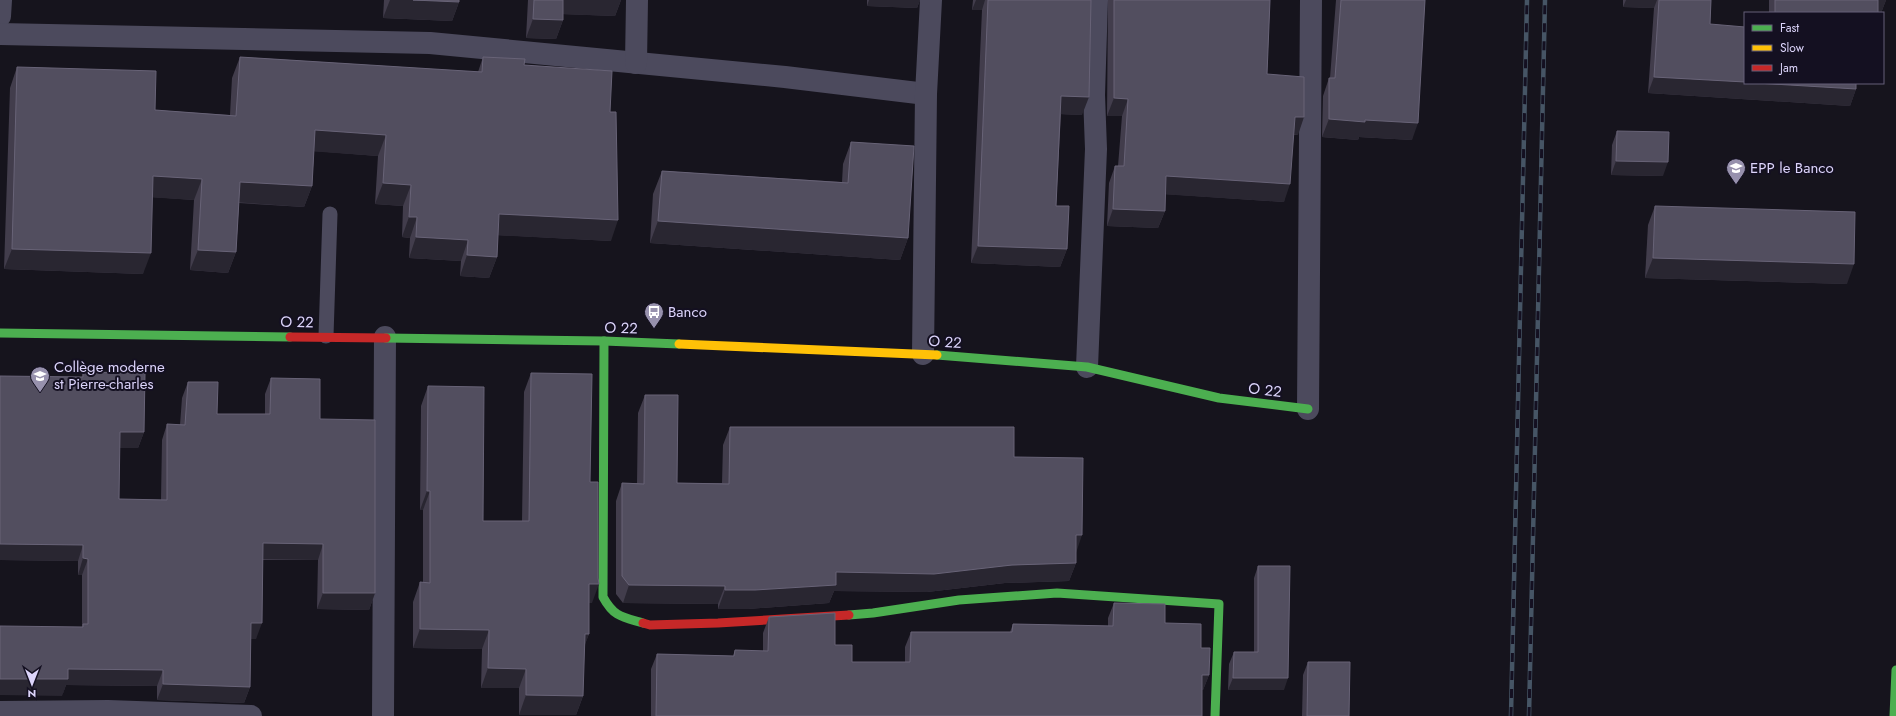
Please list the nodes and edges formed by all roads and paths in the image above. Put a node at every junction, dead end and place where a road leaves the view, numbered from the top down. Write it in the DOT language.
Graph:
graph roads {
  1 [pos="1,0"];
  2 [pos="637,0"];
  3 [pos="931,0"];
  4 [pos="1097,0"];
  5 [pos="1310,0"];
  6 [pos="0,16"];
  7 [pos="0,34"];
  8 [pos="636,63"];
  9 [pos="926,94"];
  10 [pos="330,214"];
  11 [pos="0,333"];
  12 [pos="326,336"];
  13 [pos="385,337"];
  14 [pos="604,341"];
  15 [pos="923,354"];
  16 [pos="1087,367"];
  17 [pos="1308,409"];
  18 [pos="1896,670"];
  19 [pos="0,712"];
  20 [pos="108,714"];
  21 [pos="251,716"];
  22 [pos="383,716"];
  23 [pos="1215,716"];
  24 [pos="1894,716"];
  1 -- 6 [label="street"];
  2 -- 8 [label="street"];
  3 -- 9 [label="street"];
  4 -- 16 [label="street"];
  5 -- 17 [label="street"];
  7 -- 8 [label="street"];
  8 -- 9 [label="street"];
  9 -- 15 [label="street"];
  10 -- 12 [label="lane"];
  11 -- 12 [label="street, O 22"];
  12 -- 13 [label="street, O 22"];
  13 -- 14 [label="street, O 22"];
  13 -- 22 [label="street"];
  14 -- 15 [label="street, O 22"];
  14 -- 23 [label="street"];
  15 -- 16 [label="street, O 22"];
  16 -- 17 [label="street, O 22"];
  18 -- 24 [label="street"];
  19 -- 20 [label="street"];
  20 -- 21 [label="street"];
}
